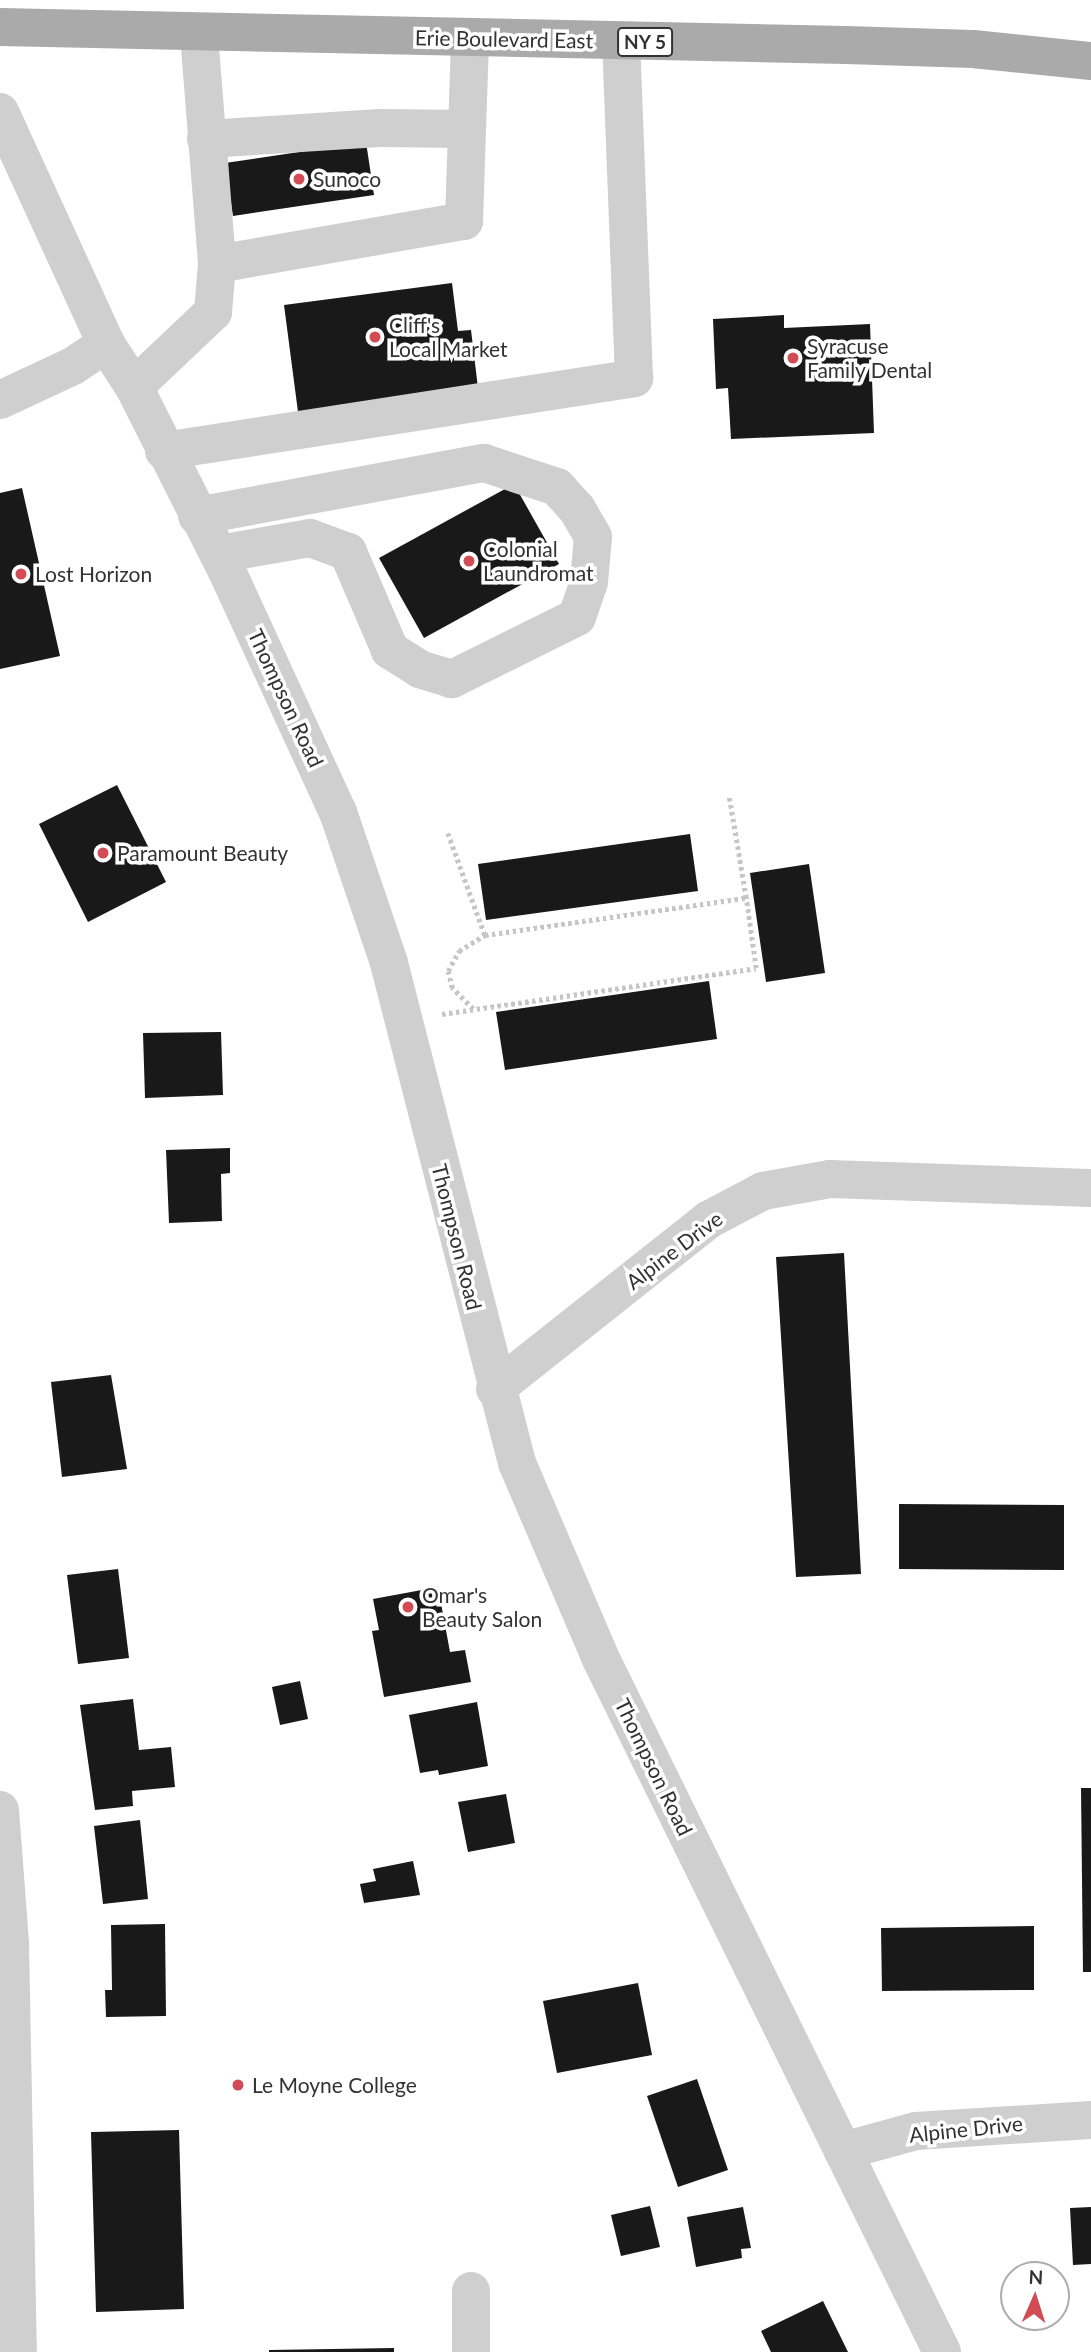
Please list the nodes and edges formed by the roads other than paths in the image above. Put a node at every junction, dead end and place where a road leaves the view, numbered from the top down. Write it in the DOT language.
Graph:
graph roads {
  1 [pos="0,27"];
  2 [pos="199,34"];
  3 [pos="470,37"];
  4 [pos="621,42"];
  5 [pos="1091,61"];
  6 [pos="0,112"];
  7 [pos="467,130"];
  8 [pos="206,139"];
  9 [pos="217,264"];
  10 [pos="106,344"];
  11 [pos="134,387"];
  12 [pos="0,400"];
  13 [pos="164,451"];
  14 [pos="197,516"];
  15 [pos="218,554"];
  16 [pos="1091,1188"];
  17 [pos="495,1389"];
  18 [pos="0,1810"];
  19 [pos="5,1943"];
  20 [pos="1091,2120"];
  21 [pos="843,2151"];
  22 [pos="471,2291"];
  23 [pos="18,2352"];
  24 [pos="471,2352"];
  25 [pos="942,2352"];
  1 -- 2 [label="main road, Erie Boulevard East / NY 5"];
  2 -- 3 [label="main road, Erie Boulevard East / NY 5"];
  2 -- 8 [label="street"];
  3 -- 4 [label="main road, Erie Boulevard East / NY 5"];
  3 -- 7 [label="street"];
  4 -- 5 [label="main road, Erie Boulevard East / NY 5"];
  4 -- 13 [label="street"];
  6 -- 10 [label="street, Thompson Road"];
  7 -- 8 [label="street"];
  7 -- 9 [label="street"];
  8 -- 9 [label="street"];
  9 -- 11 [label="street"];
  10 -- 11 [label="street, Thompson Road"];
  10 -- 12 [label="street"];
  11 -- 13 [label="street, Thompson Road"];
  13 -- 14 [label="street, Thompson Road"];
  14 -- 15 [label="street, Thompson Road"];
  14 -- 15 [label="street"];
  15 -- 17 [label="street, Thompson Road"];
  16 -- 17 [label="street, Alpine Drive"];
  17 -- 21 [label="street, Thompson Road"];
  18 -- 19 [label="street"];
  19 -- 23 [label="street"];
  20 -- 21 [label="street, Alpine Drive"];
  21 -- 25 [label="street, Thompson Road"];
  22 -- 24 [label="street"];
}
